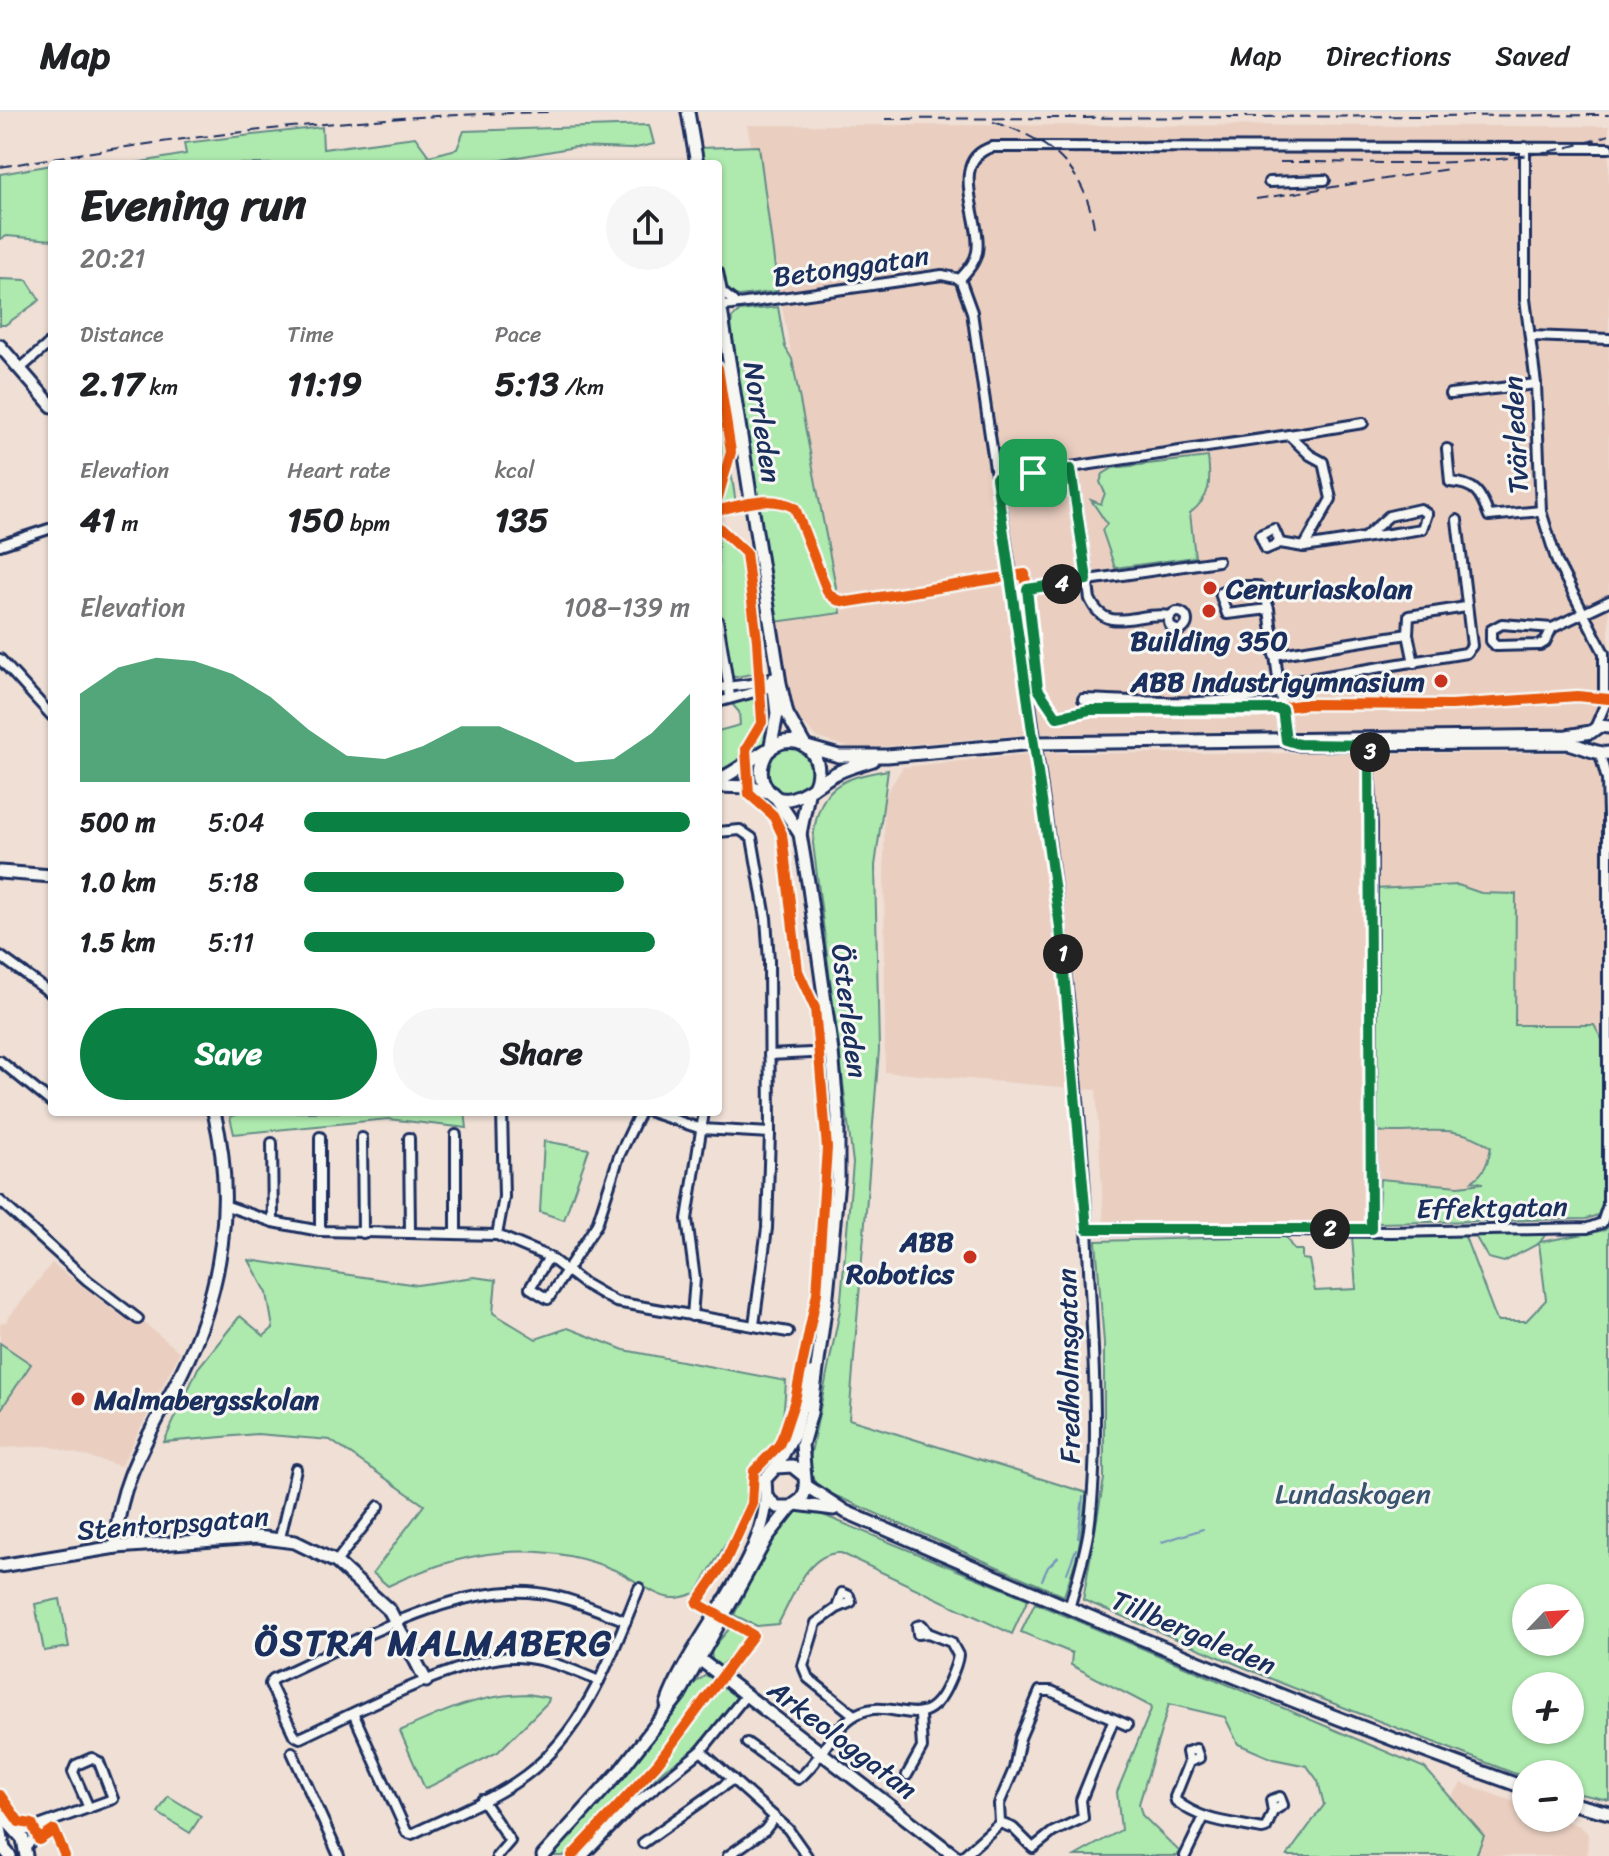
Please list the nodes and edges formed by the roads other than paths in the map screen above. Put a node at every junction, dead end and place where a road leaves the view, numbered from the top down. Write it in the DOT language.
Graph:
graph roads {
  1 [pos="688,112"];
  2 [pos="1525,147"];
  3 [pos="1609,148"];
  4 [pos="696,160"];
  5 [pos="1325,180"];
  6 [pos="1269,182"];
  7 [pos="960,279"];
  8 [pos="722,292"];
  9 [pos="733,304"];
  10 [pos="722,306"];
  11 [pos="722,323"];
  12 [pos="1531,336"];
  13 [pos="1609,339"];
  14 [pos="722,341"];
  15 [pos="48,344"];
  16 [pos="0,346"];
  17 [pos="21,368"];
  18 [pos="1536,384"];
  19 [pos="1450,394"];
  20 [pos="48,401"];
  21 [pos="1363,423"];
  22 [pos="1289,435"];
  23 [pos="1447,449"];
  24 [pos="1071,469"];
  25 [pos="996,478"];
  26 [pos="1541,511"];
  27 [pos="1457,520"];
  28 [pos="48,529"];
  29 [pos="1364,538"];
  30 [pos="1280,543"];
  31 [pos="0,545"];
  32 [pos="1304,547"];
  33 [pos="1218,561"];
  34 [pos="1087,580"];
  35 [pos="1013,591"];
  36 [pos="1609,601"];
  37 [pos="1466,607"];
  38 [pos="1269,609"];
  39 [pos="1584,611"];
  40 [pos="1170,616"];
  41 [pos="1552,628"];
  42 [pos="1408,634"];
  43 [pos="722,647"];
  44 [pos="1274,655"];
  45 [pos="0,659"];
  46 [pos="1414,663"];
  47 [pos="776,683"];
  48 [pos="728,686"];
  49 [pos="722,687"];
  50 [pos="1279,688"];
  51 [pos="730,696"];
  52 [pos="1083,699"];
  53 [pos="722,700"];
  54 [pos="1604,707"];
  55 [pos="48,712"];
  56 [pos="1609,721"];
  57 [pos="1609,727"];
  58 [pos="1593,730"];
  59 [pos="1286,740"];
  60 [pos="1368,740"];
  61 [pos="1035,743"];
  62 [pos="806,746"];
  63 [pos="769,750"];
  64 [pos="1600,752"];
  65 [pos="887,756"];
  66 [pos="1608,776"];
  67 [pos="722,778"];
  68 [pos="722,786"];
  69 [pos="809,792"];
  70 [pos="773,795"];
  71 [pos="722,832"];
  72 [pos="800,834"];
  73 [pos="0,872"];
  74 [pos="48,876"];
  75 [pos="0,956"];
  76 [pos="48,991"];
  77 [pos="1609,1019"];
  78 [pos="832,1052"];
  79 [pos="769,1055"];
  80 [pos="0,1061"];
  81 [pos="48,1100"];
  82 [pos="215,1116"];
  83 [pos="502,1116"];
  84 [pos="638,1116"];
  85 [pos="671,1116"];
  86 [pos="704,1116"];
  87 [pos="702,1129"];
  88 [pos="770,1133"];
  89 [pos="456,1135"];
  90 [pos="320,1137"];
  91 [pos="362,1138"];
  92 [pos="409,1138"];
  93 [pos="272,1143"];
  94 [pos="0,1201"];
  95 [pos="227,1206"];
  96 [pos="273,1222"];
  97 [pos="1087,1229"];
  98 [pos="1371,1229"];
  99 [pos="320,1231"];
  100 [pos="410,1232"];
  101 [pos="456,1232"];
  102 [pos="363,1233"];
  103 [pos="497,1235"];
  104 [pos="549,1257"];
  105 [pos="568,1269"];
  106 [pos="692,1316"];
  107 [pos="138,1319"];
  108 [pos="754,1325"];
  109 [pos="788,1332"];
  110 [pos="820,1338"];
  111 [pos="776,1467"];
  112 [pos="296,1469"];
  113 [pos="803,1480"];
  114 [pos="766,1497"];
  115 [pos="379,1506"];
  116 [pos="793,1506"];
  117 [pos="846,1512"];
  118 [pos="280,1538"];
  119 [pos="116,1547"];
  120 [pos="336,1562"];
  121 [pos="0,1566"];
  122 [pos="639,1588"];
  123 [pos="1070,1605"];
  124 [pos="837,1608"];
  125 [pos="626,1621"];
  126 [pos="399,1623"];
  127 [pos="928,1633"];
  128 [pos="697,1658"];
  129 [pos="426,1681"];
  130 [pos="599,1681"];
  131 [pos="746,1695"];
  132 [pos="354,1715"];
  133 [pos="854,1715"];
  134 [pos="920,1715"];
  135 [pos="1113,1721"];
  136 [pos="1127,1725"];
  137 [pos="747,1743"];
  138 [pos="701,1751"];
  139 [pos="292,1752"];
  140 [pos="821,1752"];
  141 [pos="1189,1762"];
  142 [pos="907,1775"];
  143 [pos="733,1779"];
  144 [pos="1512,1783"];
  145 [pos="482,1800"];
  146 [pos="1584,1807"];
  147 [pos="89,1808"];
  148 [pos="1273,1811"];
  149 [pos="0,1813"];
  150 [pos="1609,1813"];
  151 [pos="775,1817"];
  152 [pos="1203,1819"];
  153 [pos="51,1823"];
  154 [pos="1000,1823"];
  155 [pos="18,1832"];
  156 [pos="1,1837"];
  157 [pos="643,1843"];
  158 [pos="25,1853"];
  159 [pos="3,1856"];
  160 [pos="9,1856"];
  161 [pos="65,1856"];
  162 [pos="339,1856"];
  163 [pos="497,1856"];
  164 [pos="543,1856"];
  165 [pos="583,1856"];
  166 [pos="728,1856"];
  167 [pos="807,1856"];
  168 [pos="955,1856"];
  169 [pos="963,1856"];
  170 [pos="1185,1856"];
  1 -- 4 [label="main road"];
  2 -- 3 [label="street"];
  2 -- 7 [label="street"];
  2 -- 12 [label="street, Tvärleden"];
  5 -- 6 [label="street"];
  7 -- 9 [label="street, Betonggatan"];
  7 -- 25 [label="street, Fredholmsgatan"];
  8 -- 9 [label="street"];
  9 -- 10 [label="street, Betonggatan"];
  9 -- 11 [label="street"];
  12 -- 13 [label="street"];
  12 -- 18 [label="street, Tvärleden"];
  14 -- 47 [label="main road, Norrleden"];
  15 -- 17 [label="street"];
  16 -- 17 [label="main road"];
  17 -- 20 [label="main road"];
  18 -- 19 [label="street"];
  18 -- 26 [label="street, Tvärleden"];
  21 -- 22 [label="street"];
  22 -- 24 [label="street"];
  22 -- 32 [label="street"];
  23 -- 26 [label="street"];
  24 -- 25 [label="street"];
  24 -- 34 [label="street"];
  25 -- 35 [label="street, Fredholmsgatan"];
  26 -- 39 [label="street, Tvärleden"];
  27 -- 37 [label="street"];
  28 -- 31 [label="street"];
  29 -- 29 [label="street"];
  29 -- 32 [label="street"];
  30 -- 32 [label="street"];
  33 -- 34 [label="street"];
  34 -- 35 [label="street"];
  34 -- 40 [label="street"];
  35 -- 61 [label="street, Fredholmsgatan"];
  36 -- 39 [label="street"];
  37 -- 42 [label="street"];
  37 -- 46 [label="street"];
  38 -- 38 [label="street"];
  38 -- 44 [label="street"];
  39 -- 41 [label="street"];
  39 -- 54 [label="street, Tvärleden"];
  41 -- 41 [label="street"];
  42 -- 44 [label="street"];
  42 -- 46 [label="street"];
  43 -- 48 [label="street"];
  44 -- 50 [label="street"];
  45 -- 55 [label="street"];
  46 -- 50 [label="street"];
  47 -- 48 [label="street"];
  47 -- 51 [label="street"];
  47 -- 62 [label="main road, Norrleden"];
  47 -- 63 [label="main road, Norrleden"];
  48 -- 49 [label="street"];
  48 -- 51 [label="street"];
  50 -- 52 [label="street"];
  50 -- 59 [label="street"];
  51 -- 53 [label="street"];
  54 -- 56 [label="street, Tvärleden"];
  54 -- 58 [label="street, Tvärleden"];
  57 -- 58 [label="main road"];
  58 -- 60 [label="main road"];
  58 -- 64 [label="main road"];
  59 -- 60 [label="main road"];
  59 -- 61 [label="main road"];
  60 -- 64 [label="main road"];
  60 -- 98 [label="street"];
  61 -- 65 [label="main road"];
  61 -- 97 [label="street, Fredholmsgatan"];
  62 -- 63 [label="main road"];
  62 -- 65 [label="main road"];
  62 -- 69 [label="main road"];
  63 -- 67 [label="main road"];
  63 -- 70 [label="main road"];
  64 -- 66 [label="street"];
  65 -- 69 [label="main road"];
  66 -- 77 [label="street"];
  68 -- 70 [label="main road"];
  69 -- 70 [label="main road"];
  69 -- 72 [label="main road, Österleden"];
  70 -- 72 [label="main road, Österleden"];
  71 -- 79 [label="street"];
  72 -- 78 [label="main road, Österleden"];
  73 -- 74 [label="main road"];
  75 -- 76 [label="street"];
  77 -- 98 [label="street, Effektgatan"];
  78 -- 79 [label="street"];
  78 -- 110 [label="main road, Österleden"];
  79 -- 88 [label="street"];
  80 -- 81 [label="street"];
  82 -- 95 [label="main road"];
  83 -- 103 [label="street"];
  84 -- 105 [label="street"];
  85 -- 87 [label="street"];
  86 -- 87 [label="street"];
  87 -- 88 [label="street"];
  87 -- 106 [label="street"];
  88 -- 108 [label="street"];
  89 -- 101 [label="street"];
  90 -- 99 [label="street"];
  91 -- 102 [label="street"];
  92 -- 100 [label="street"];
  93 -- 96 [label="street"];
  94 -- 107 [label="street"];
  95 -- 96 [label="street"];
  95 -- 119 [label="main road"];
  96 -- 99 [label="street"];
  97 -- 98 [label="street, Effektgatan"];
  97 -- 123 [label="street, Fredholmsgatan"];
  99 -- 102 [label="street"];
  100 -- 101 [label="street"];
  100 -- 102 [label="street"];
  101 -- 103 [label="street"];
  103 -- 104 [label="street"];
  104 -- 105 [label="street"];
  104 -- 105 [label="street"];
  105 -- 106 [label="street"];
  106 -- 108 [label="street"];
  108 -- 109 [label="street"];
  110 -- 111 [label="main road, Österleden"];
  110 -- 113 [label="main road, Österleden"];
  111 -- 113 [label="main road"];
  111 -- 114 [label="main road"];
  112 -- 118 [label="street"];
  113 -- 116 [label="main road"];
  113 -- 117 [label="main road, Tillbergaleden"];
  114 -- 116 [label="main road"];
  114 -- 128 [label="main road"];
  115 -- 120 [label="street"];
  116 -- 117 [label="main road, Tillbergaleden"];
  116 -- 128 [label="main road"];
  117 -- 123 [label="main road, Tillbergaleden"];
  118 -- 119 [label="main road, Stentorpsgatan"];
  118 -- 120 [label="main road, Stentorpsgatan"];
  119 -- 121 [label="main road, Stentorpsgatan"];
  120 -- 126 [label="main road, Stentorpsgatan"];
  122 -- 125 [label="street"];
  123 -- 144 [label="main road, Tillbergaleden"];
  124 -- 133 [label="street"];
  125 -- 126 [label="street"];
  125 -- 130 [label="street"];
  126 -- 129 [label="main road, Stentorpsgatan"];
  126 -- 132 [label="street"];
  127 -- 134 [label="street"];
  128 -- 131 [label="main road, Arkeologgatan"];
  128 -- 164 [label="main road"];
  129 -- 130 [label="street"];
  129 -- 132 [label="street"];
  130 -- 145 [label="street"];
  131 -- 138 [label="street"];
  131 -- 140 [label="main road, Arkeologgatan"];
  132 -- 145 [label="street"];
  133 -- 134 [label="street"];
  133 -- 140 [label="street"];
  134 -- 142 [label="street"];
  135 -- 136 [label="street"];
  135 -- 154 [label="street"];
  135 -- 154 [label="street"];
  137 -- 140 [label="street"];
  138 -- 143 [label="street"];
  138 -- 165 [label="street"];
  139 -- 162 [label="street"];
  140 -- 168 [label="main road, Arkeologgatan"];
  141 -- 152 [label="street"];
  143 -- 151 [label="street"];
  143 -- 157 [label="street"];
  145 -- 163 [label="street"];
  146 -- 150 [label="main road"];
  147 -- 147 [label="street"];
  147 -- 153 [label="street"];
  148 -- 152 [label="street"];
  149 -- 155 [label="main road"];
  151 -- 166 [label="street"];
  151 -- 167 [label="street"];
  152 -- 170 [label="street"];
  153 -- 155 [label="street"];
  153 -- 158 [label="street"];
  153 -- 161 [label="street"];
  154 -- 169 [label="street"];
  155 -- 156 [label="main road"];
  155 -- 158 [label="main road"];
  156 -- 160 [label="main road"];
  159 -- 160 [label="street"];
}
